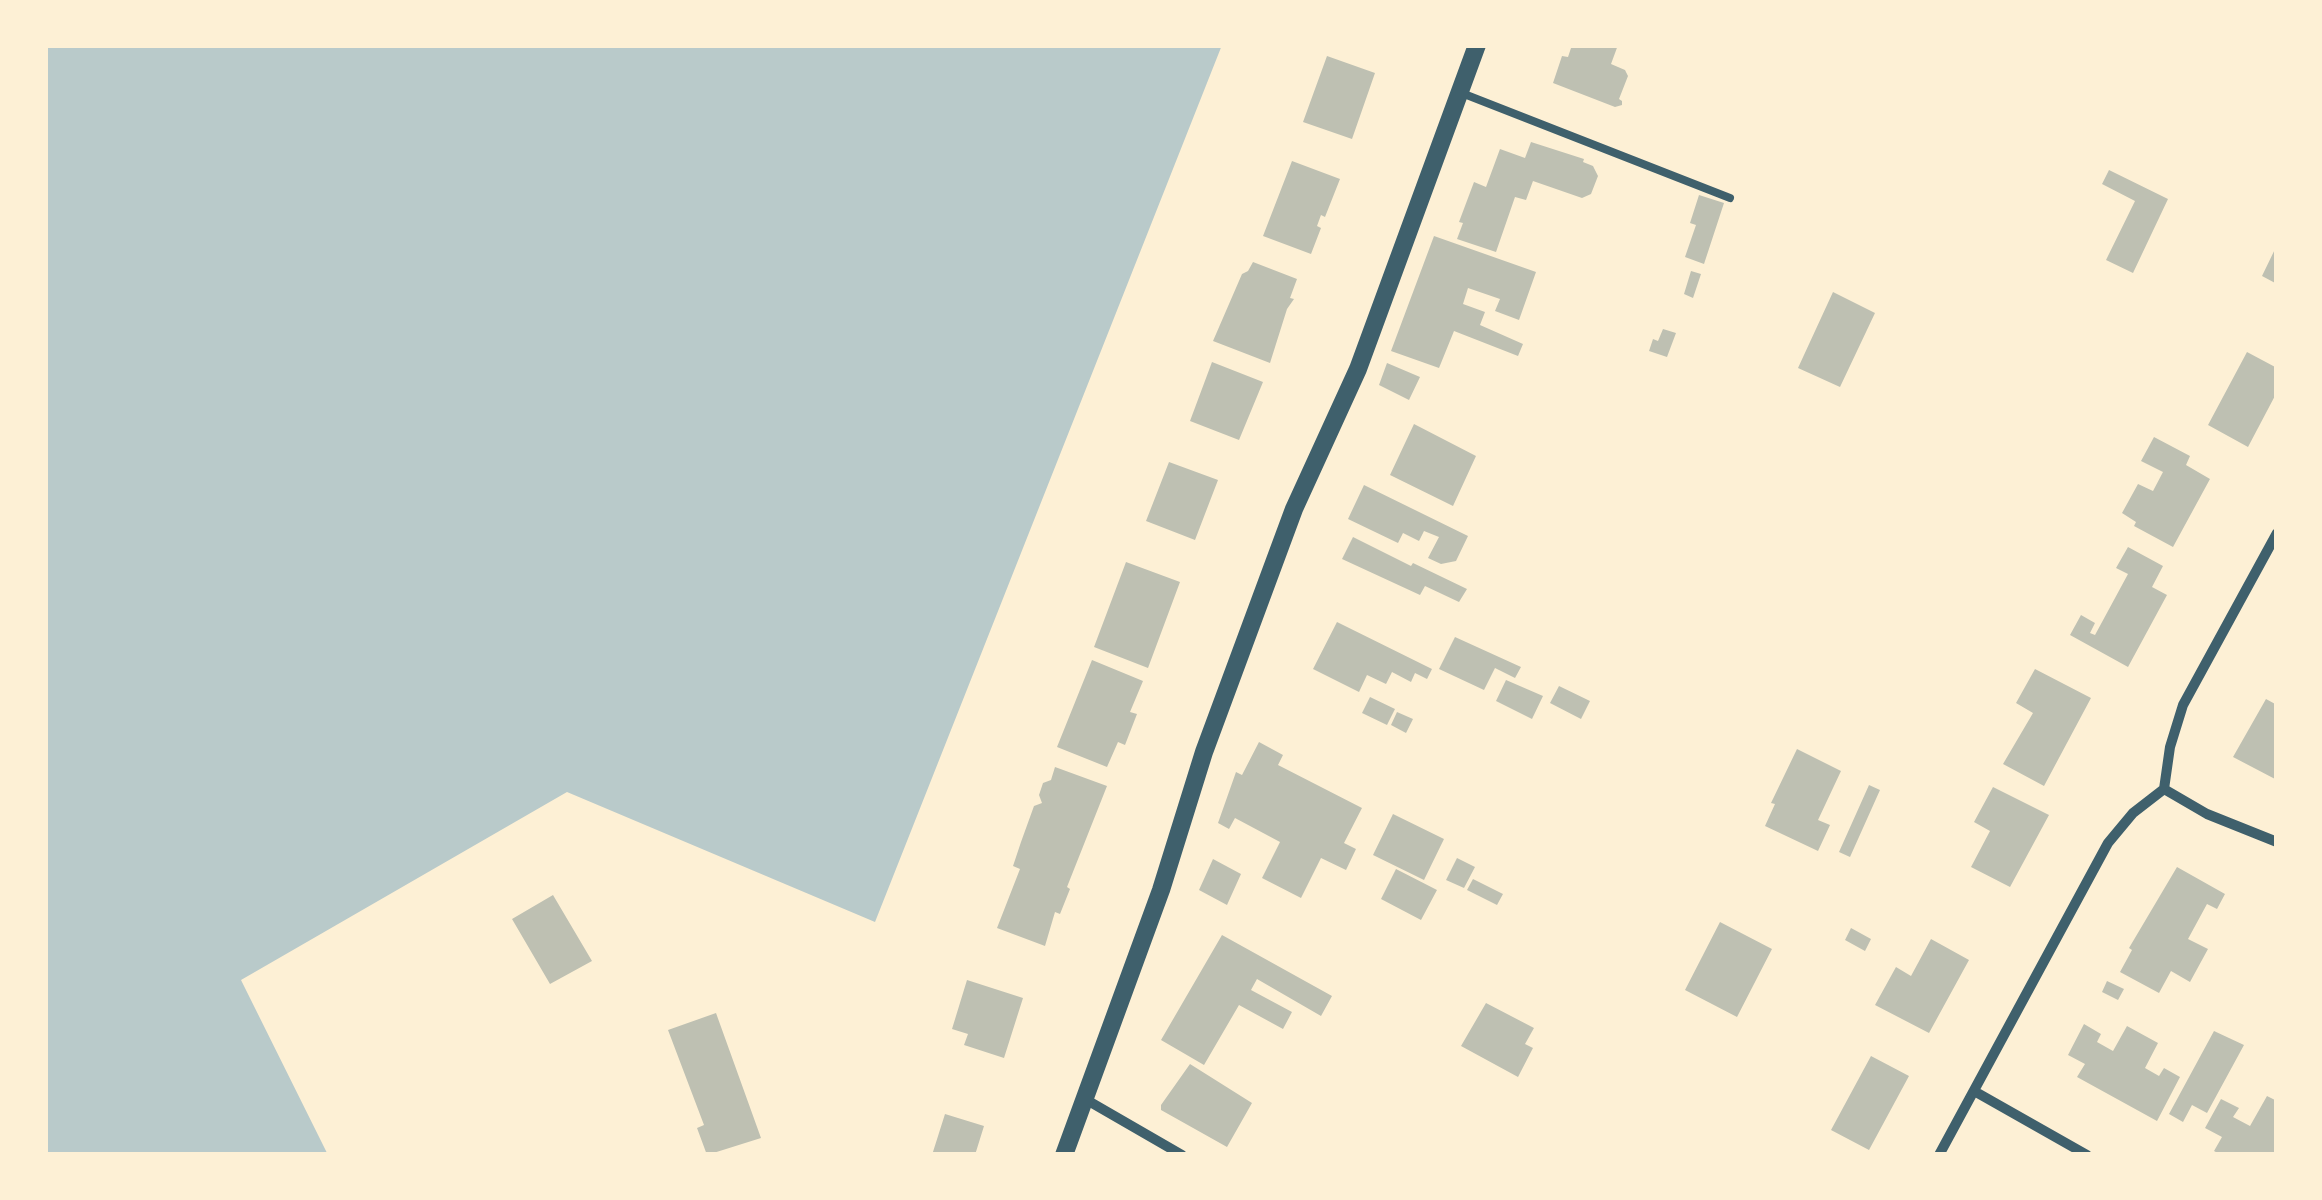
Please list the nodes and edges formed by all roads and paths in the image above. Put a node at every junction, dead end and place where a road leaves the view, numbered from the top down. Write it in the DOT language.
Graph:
graph roads {
  1 [pos="1477,45"];
  2 [pos="1459,92"];
  3 [pos="1730,198"];
  4 [pos="2277,533"];
  5 [pos="2164,789"];
  6 [pos="2277,842"];
  7 [pos="1974,1091"];
  8 [pos="1085,1099"];
  9 [pos="1064,1155"];
  10 [pos="1182,1155"];
  11 [pos="1939,1155"];
  12 [pos="2088,1155"];
  1 -- 2 [label="street"];
  2 -- 3 [label="lane"];
  2 -- 8 [label="street"];
  4 -- 5 [label="street"];
  5 -- 6 [label="street"];
  5 -- 7 [label="street"];
  7 -- 11 [label="street"];
  7 -- 12 [label="street"];
  8 -- 9 [label="street"];
  8 -- 10 [label="street"];
}
